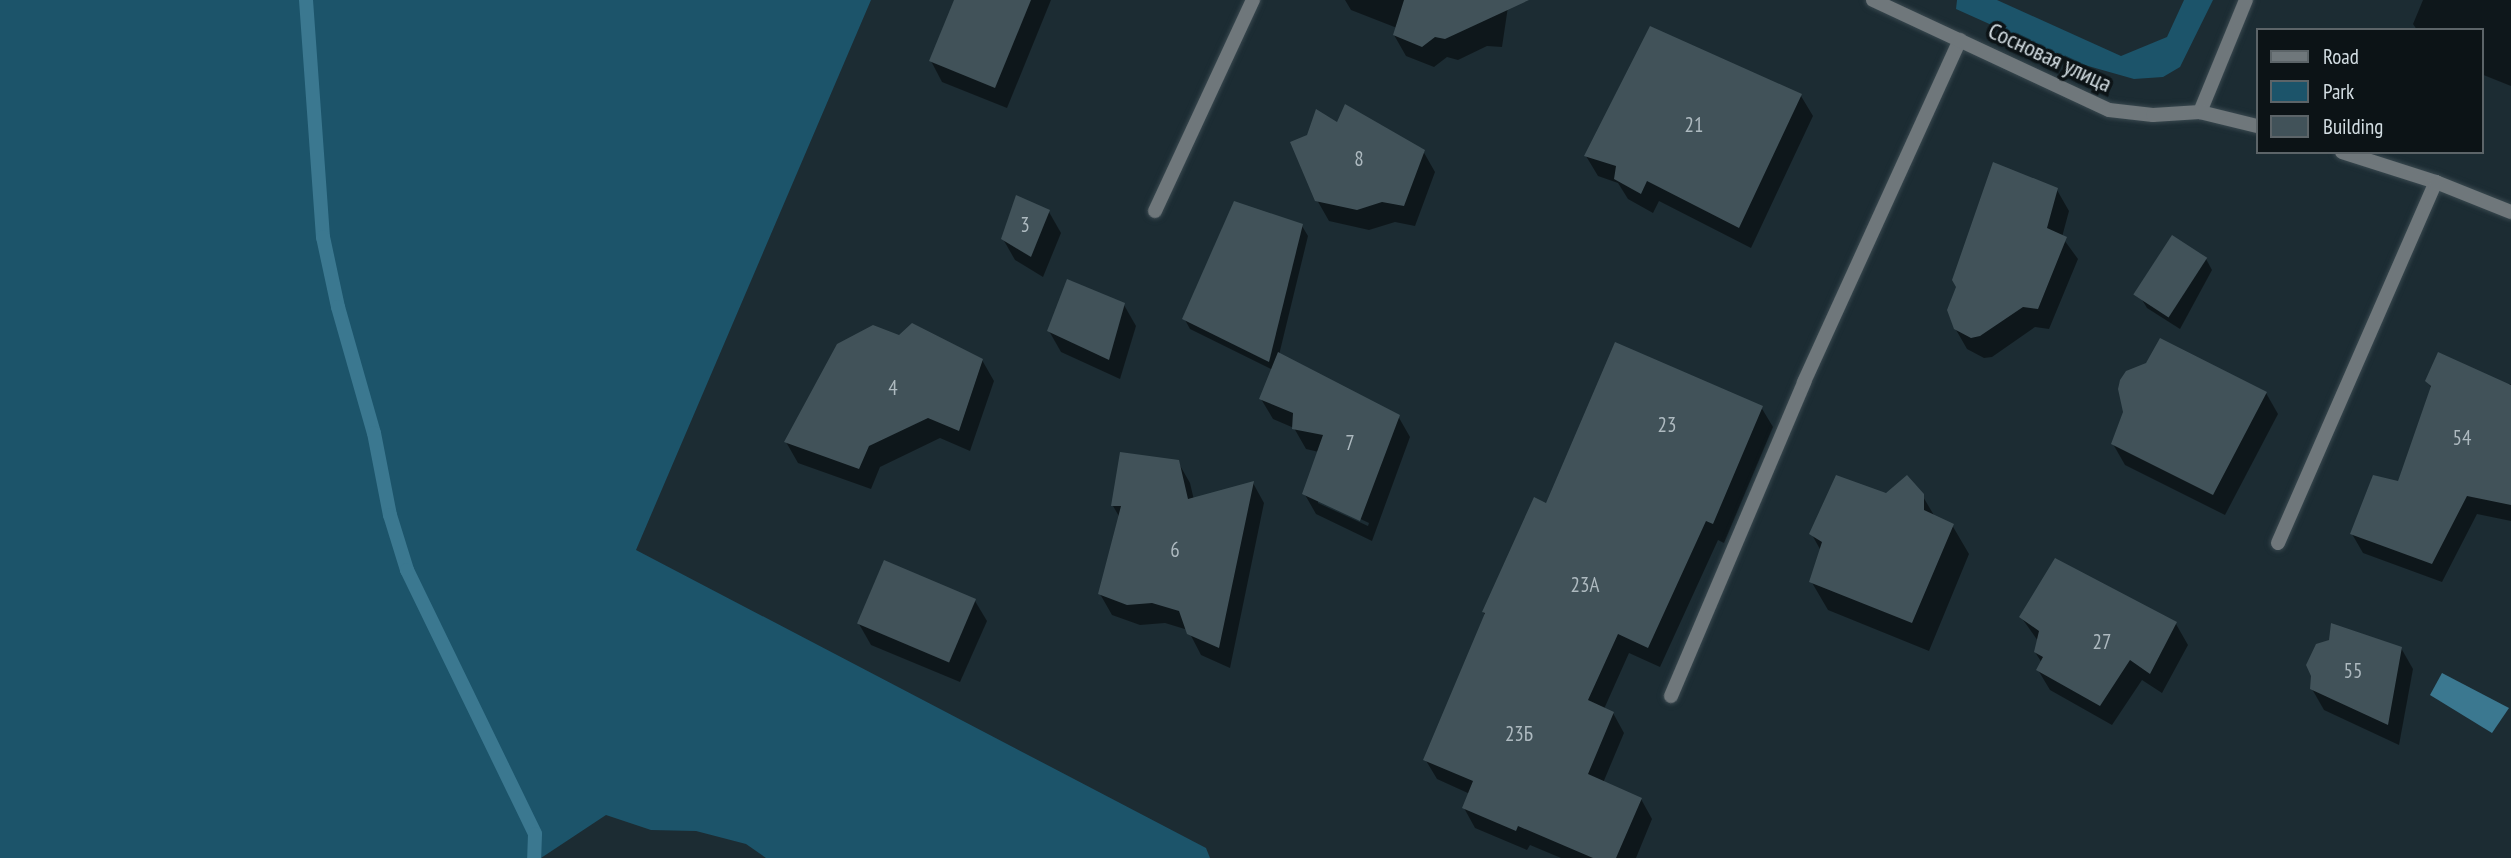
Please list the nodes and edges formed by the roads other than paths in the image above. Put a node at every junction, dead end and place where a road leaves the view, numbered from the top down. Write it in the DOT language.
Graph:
graph roads {
  1 [pos="1253,0"];
  2 [pos="1873,0"];
  3 [pos="2246,0"];
  4 [pos="1961,40"];
  5 [pos="2200,112"];
  6 [pos="2256,126"];
  7 [pos="2348,154"];
  8 [pos="2436,182"];
  9 [pos="1155,211"];
  10 [pos="2511,212"];
  11 [pos="2278,543"];
  12 [pos="1671,696"];
  1 -- 9 [label="street"];
  2 -- 4 [label="street, Сосновая улица"];
  3 -- 5 [label="street"];
  4 -- 5 [label="street, Сосновая улица"];
  4 -- 12 [label="street"];
  5 -- 6 [label="street, Сосновая улица"];
  7 -- 8 [label="street"];
  8 -- 10 [label="street"];
  8 -- 11 [label="street"];
}
